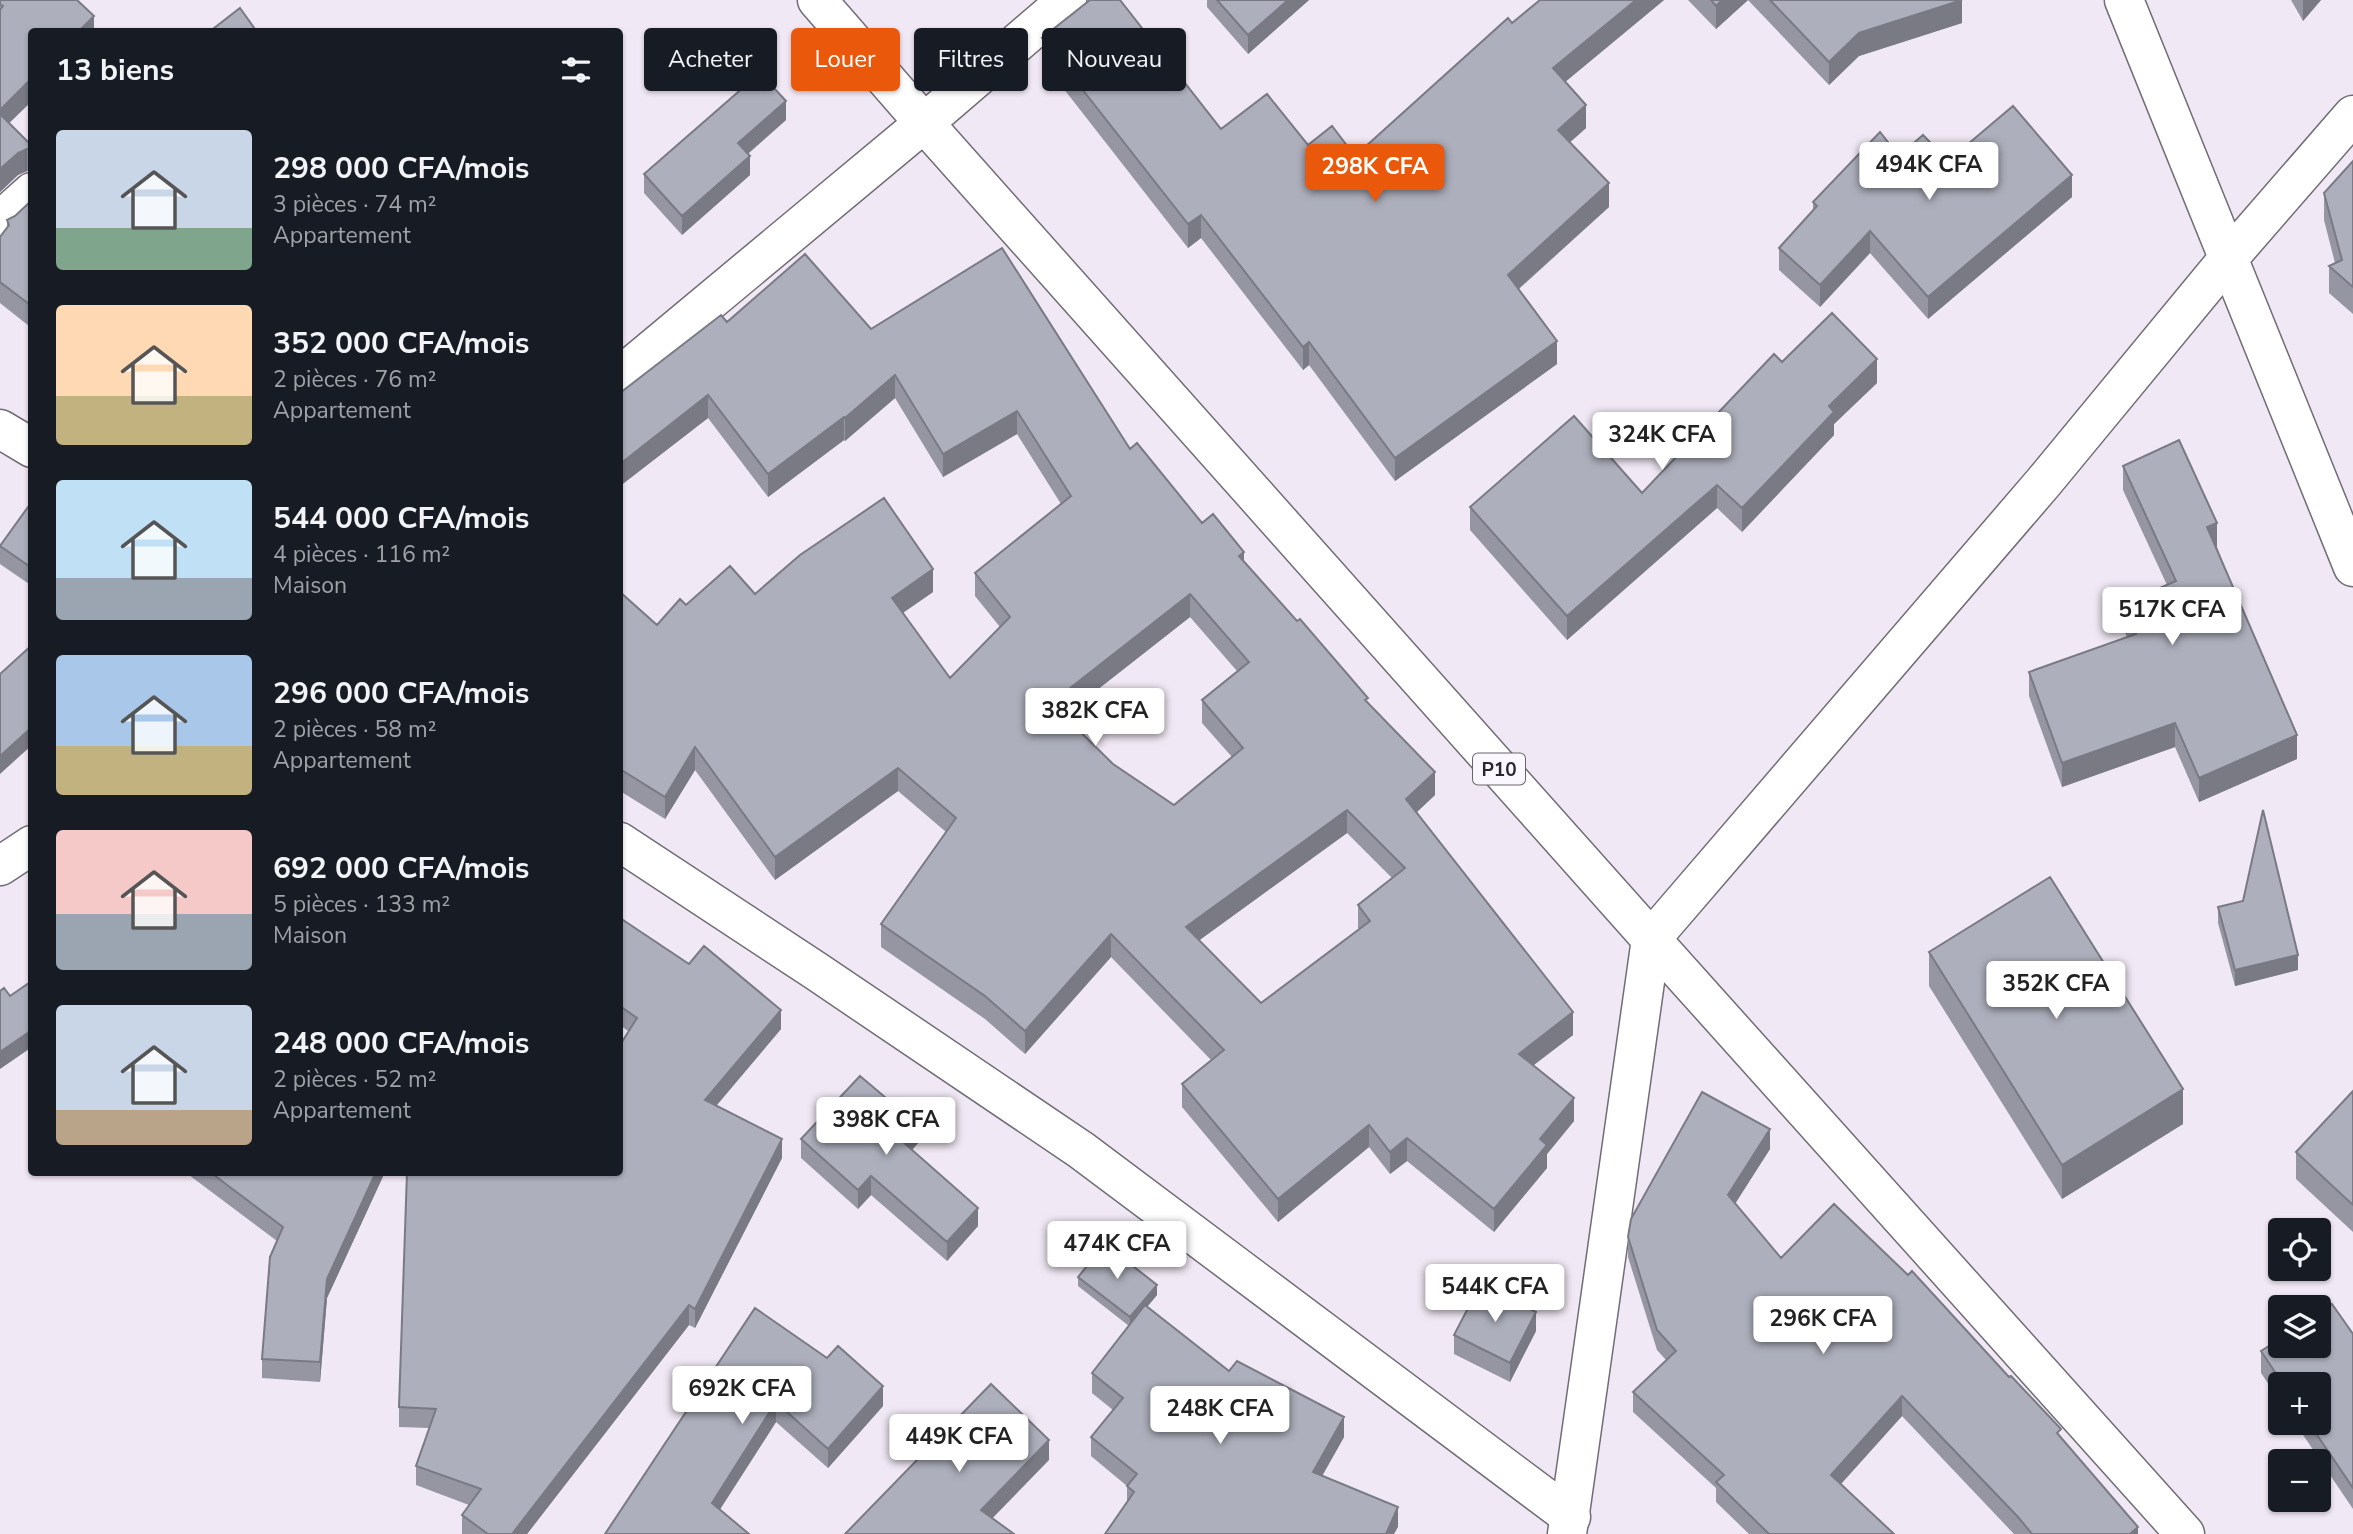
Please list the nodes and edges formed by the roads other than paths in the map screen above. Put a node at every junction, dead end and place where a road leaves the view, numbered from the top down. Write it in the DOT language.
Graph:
graph roads {
  1 [pos="817,0"];
  2 [pos="1067,0"];
  3 [pos="2124,0"];
  4 [pos="2353,115"];
  5 [pos="924,123"];
  6 [pos="28,196"];
  7 [pos="0,221"];
  8 [pos="2227,260"];
  9 [pos="623,374"];
  10 [pos="0,429"];
  11 [pos="28,446"];
  12 [pos="2353,567"];
  13 [pos="623,844"];
  14 [pos="28,848"];
  15 [pos="0,866"];
  16 [pos="1651,939"];
  17 [pos="1569,1525"];
  18 [pos="2185,1534"];
  1 -- 5 [label="street, P10"];
  2 -- 5 [label="street"];
  3 -- 8 [label="street"];
  4 -- 8 [label="street"];
  5 -- 9 [label="street"];
  5 -- 16 [label="street, P10"];
  6 -- 7 [label="street"];
  8 -- 12 [label="street"];
  8 -- 16 [label="street"];
  10 -- 11 [label="street"];
  13 -- 17 [label="street"];
  14 -- 15 [label="street"];
  16 -- 17 [label="street"];
  16 -- 18 [label="street, P10"];
}
